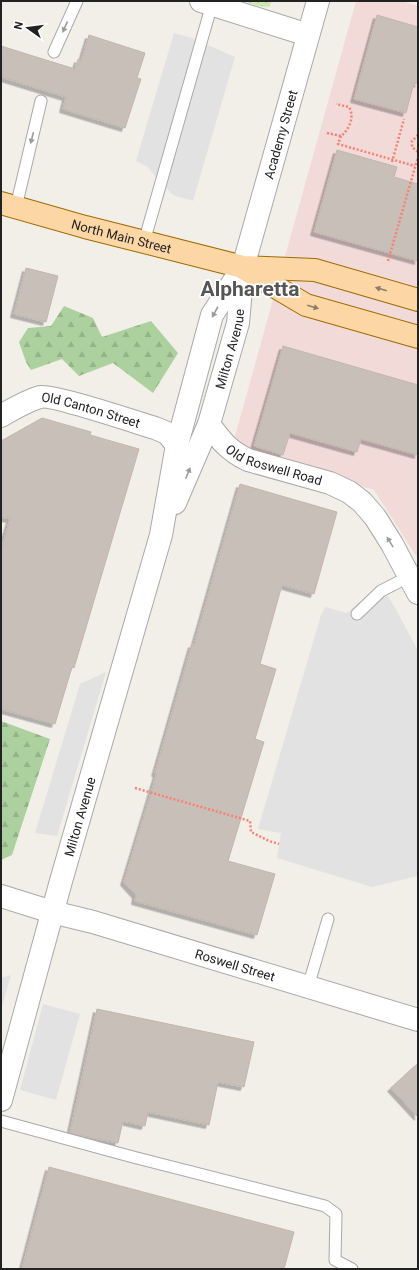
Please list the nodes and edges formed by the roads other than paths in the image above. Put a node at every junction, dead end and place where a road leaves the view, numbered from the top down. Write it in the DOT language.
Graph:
graph roads {
  1 [pos="77,1"];
  2 [pos="318,1"];
  3 [pos="207,3"];
  4 [pos="308,35"];
  5 [pos="54,52"];
  6 [pos="41,100"];
  7 [pos="8,205"];
  8 [pos="144,242"];
  9 [pos="243,267"];
  10 [pos="418,300"];
  11 [pos="418,337"];
  12 [pos="1,416"];
  13 [pos="209,424"];
  14 [pos="177,446"];
  15 [pos="161,535"];
  16 [pos="415,581"];
  17 [pos="357,614"];
  18 [pos="1,896"];
  19 [pos="52,912"];
  20 [pos="328,918"];
  21 [pos="308,987"];
  22 [pos="418,1020"];
  23 [pos="1,1100"];
  24 [pos="1,1121"];
  25 [pos="352,1269"];
  1 -- 5 [label="lane, one-way"];
  2 -- 4 [label="street, Academy Street"];
  3 -- 4 [label="street"];
  3 -- 8 [label="lane"];
  4 -- 9 [label="street, Academy Street"];
  6 -- 7 [label="lane, one-way"];
  7 -- 8 [label="main road, North Main Street"];
  8 -- 9 [label="main road, North Main Street"];
  10 -- 9 [label="main road, one-way"];
  9 -- 11 [label="main road, one-way"];
  9 -- 13 [label="street, Milton Avenue"];
  9 -- 14 [label="street, Milton Avenue, one-way"];
  12 -- 14 [label="street, Old Canton Street"];
  15 -- 13 [label="street, Milton Avenue, one-way"];
  16 -- 13 [label="street, Old Roswell Road, one-way"];
  14 -- 15 [label="street, Milton Avenue"];
  15 -- 19 [label="street, Milton Avenue"];
  16 -- 17 [label="lane"];
  18 -- 19 [label="street, Roswell Street"];
  19 -- 21 [label="street, Roswell Street"];
  19 -- 23 [label="street, Milton Avenue"];
  20 -- 21 [label="lane"];
  21 -- 22 [label="street, Roswell Street"];
  24 -- 25 [label="lane"];
}
